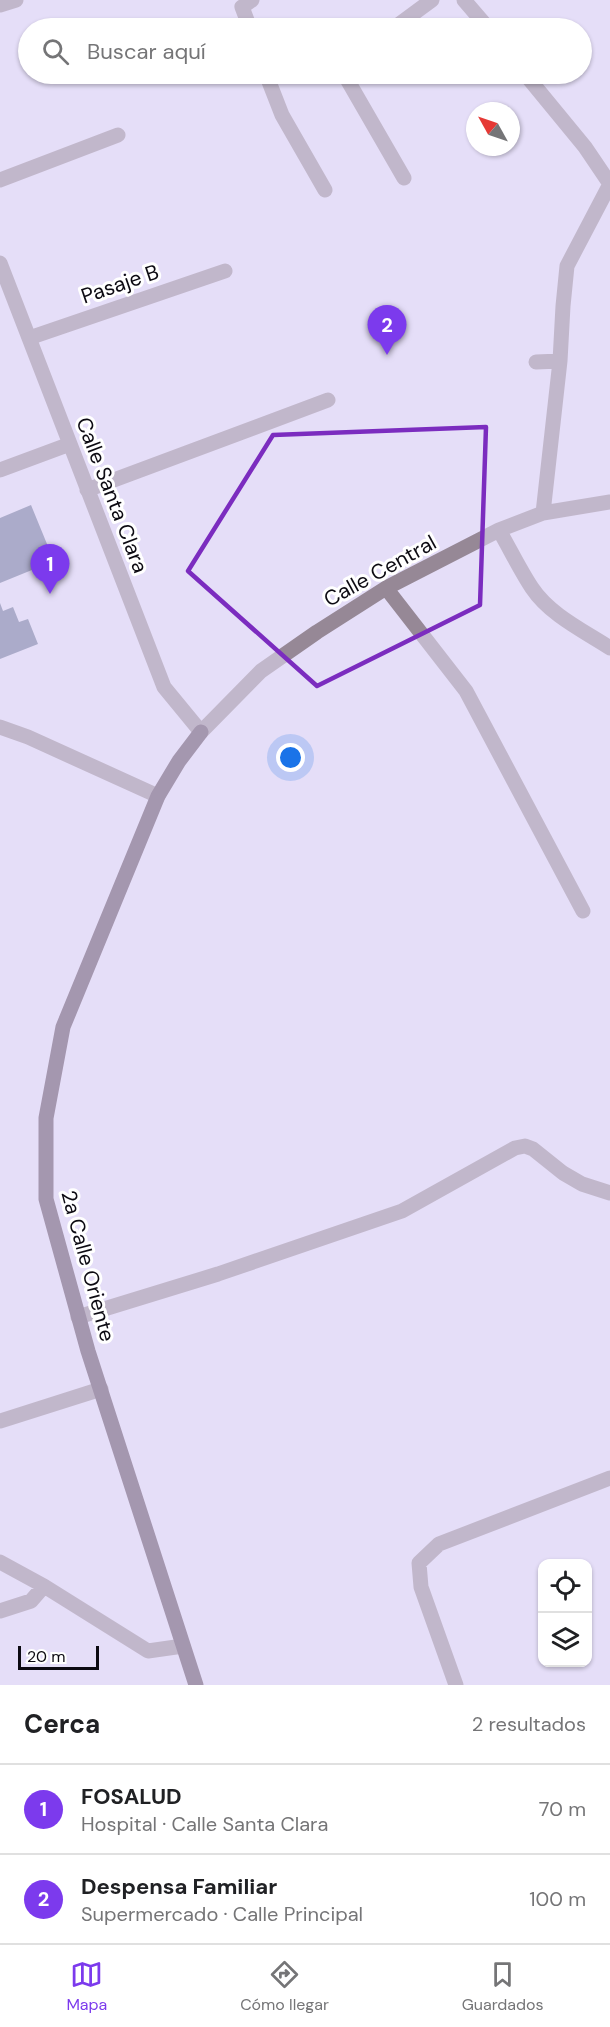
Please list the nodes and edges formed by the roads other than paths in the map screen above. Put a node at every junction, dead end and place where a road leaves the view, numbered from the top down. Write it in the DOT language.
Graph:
graph roads {
  1 [pos="16,0"];
  2 [pos="252,0"];
  3 [pos="432,0"];
  4 [pos="464,0"];
  5 [pos="0,5"];
  6 [pos="246,18"];
  7 [pos="408,18"];
  8 [pos="479,18"];
  9 [pos="270,84"];
  10 [pos="350,84"];
  11 [pos="533,84"];
  12 [pos="118,135"];
  13 [pos="404,178"];
  14 [pos="0,180"];
  15 [pos="610,184"];
  16 [pos="325,190"];
  17 [pos="0,263"];
  18 [pos="225,271"];
  19 [pos="3,280"];
  20 [pos="29,338"];
  21 [pos="560,361"];
  22 [pos="536,362"];
  23 [pos="328,400"];
  24 [pos="70,444"];
  25 [pos="0,470"];
  26 [pos="87,490"];
  27 [pos="610,502"];
  28 [pos="543,513"];
  29 [pos="499,530"];
  30 [pos="386,588"];
  31 [pos="610,648"];
  32 [pos="0,727"];
  33 [pos="201,732"];
  34 [pos="158,796"];
  35 [pos="583,911"];
  36 [pos="610,1193"];
  37 [pos="78,1317"];
  38 [pos="100,1389"];
  39 [pos="0,1421"];
  40 [pos="610,1478"];
  41 [pos="0,1562"];
  42 [pos="44,1586"];
  43 [pos="0,1611"];
  44 [pos="183,1646"];
  45 [pos="196,1685"];
  46 [pos="456,1685"];
  1 -- 5 [label="street"];
  2 -- 6 [label="street"];
  3 -- 7 [label="street"];
  4 -- 8 [label="street"];
  9 -- 16 [label="street"];
  10 -- 13 [label="street"];
  11 -- 15 [label="street"];
  12 -- 14 [label="street"];
  15 -- 21 [label="street"];
  17 -- 19 [label="street, Calle Santa Clara"];
  18 -- 20 [label="street, Pasaje B"];
  19 -- 20 [label="street, Calle Santa Clara"];
  20 -- 24 [label="street, Calle Santa Clara"];
  21 -- 22 [label="street"];
  21 -- 28 [label="street"];
  23 -- 26 [label="street"];
  24 -- 25 [label="street"];
  24 -- 26 [label="street, Calle Santa Clara"];
  26 -- 33 [label="street, Calle Santa Clara"];
  27 -- 28 [label="street, Calle Central"];
  28 -- 29 [label="street, Calle Central"];
  29 -- 30 [label="street, Calle Central"];
  29 -- 31 [label="street"];
  30 -- 33 [label="street, Calle Central"];
  30 -- 35 [label="street"];
  32 -- 34 [label="street"];
  33 -- 34 [label="main road, 2a Calle Oriente"];
  34 -- 37 [label="main road, 2a Calle Oriente"];
  36 -- 37 [label="street"];
  37 -- 38 [label="main road, 2a Calle Oriente"];
  38 -- 39 [label="street"];
  38 -- 44 [label="main road, 2a Calle Oriente"];
  40 -- 46 [label="street"];
  41 -- 42 [label="street"];
  42 -- 43 [label="street"];
  42 -- 44 [label="street"];
  44 -- 45 [label="main road, 2a Calle Oriente"];
}
